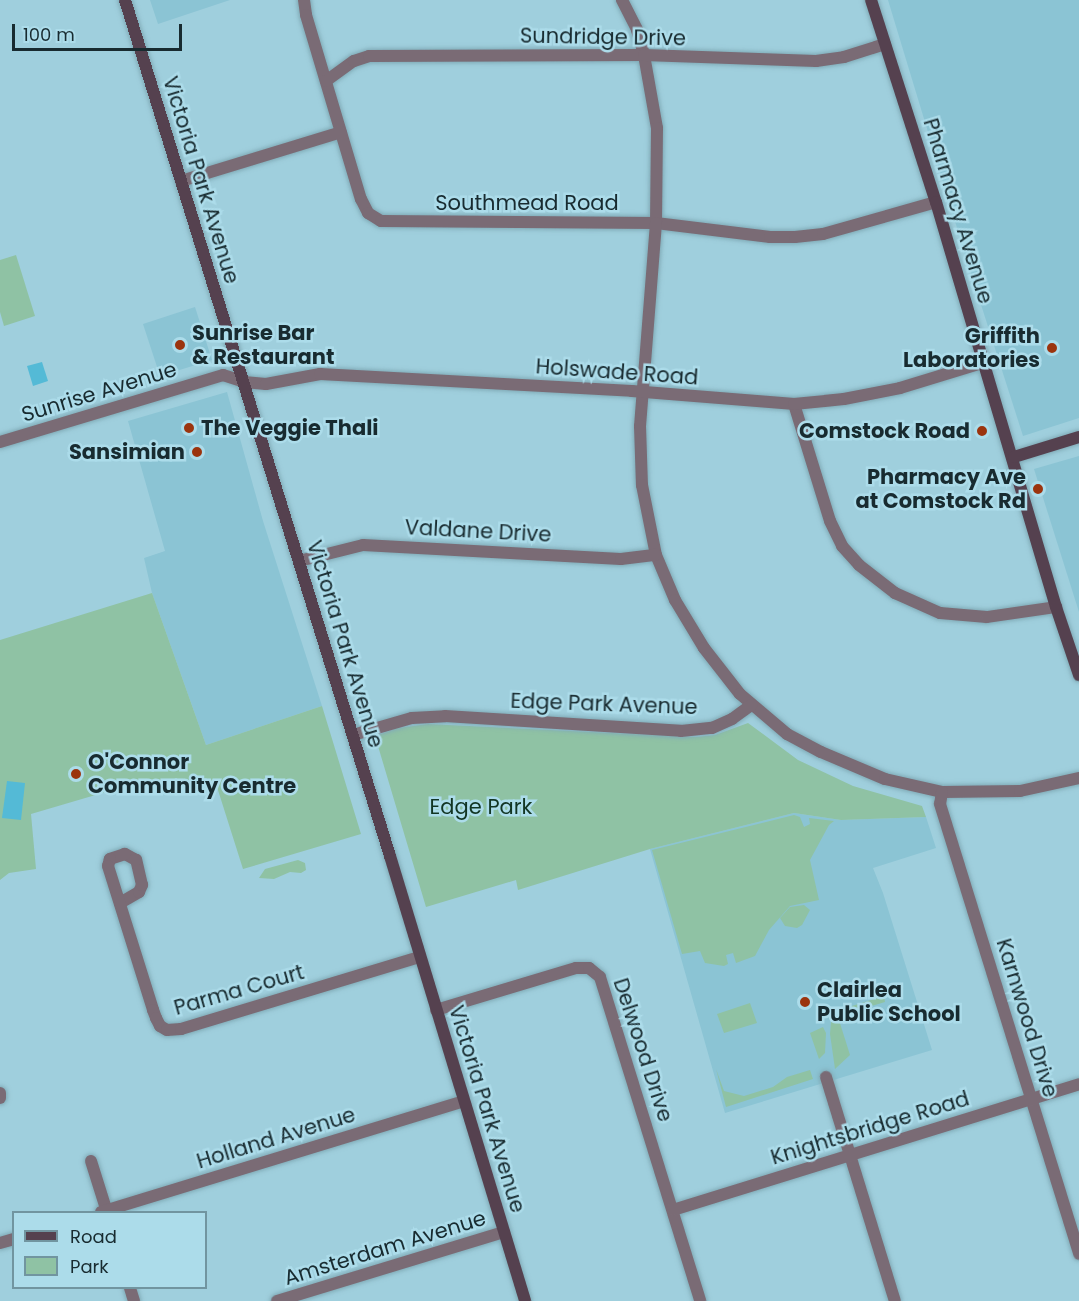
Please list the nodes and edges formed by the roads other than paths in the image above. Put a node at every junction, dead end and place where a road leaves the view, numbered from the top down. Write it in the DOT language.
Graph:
graph roads {
  1 [pos="125,0"];
  2 [pos="304,0"];
  3 [pos="622,0"];
  4 [pos="871,0"];
  5 [pos="885,44"];
  6 [pos="644,54"];
  7 [pos="326,81"];
  8 [pos="341,132"];
  9 [pos="181,181"];
  10 [pos="936,202"];
  11 [pos="656,223"];
  12 [pos="985,362"];
  13 [pos="244,382"];
  14 [pos="643,392"];
  15 [pos="794,404"];
  16 [pos="1079,437"];
  17 [pos="0,442"];
  18 [pos="1014,458"];
  19 [pos="656,555"];
  20 [pos="299,561"];
  21 [pos="1056,607"];
  22 [pos="1079,675"];
  23 [pos="751,705"];
  24 [pos="353,735"];
  25 [pos="1079,778"];
  26 [pos="942,792"];
  27 [pos="120,903"];
  28 [pos="419,957"];
  29 [pos="436,1011"];
  30 [pos="826,1077"];
  31 [pos="1079,1084"];
  32 [pos="0,1094"];
  33 [pos="0,1098"];
  34 [pos="1031,1099"];
  35 [pos="463,1101"];
  36 [pos="850,1155"];
  37 [pos="91,1161"];
  38 [pos="674,1210"];
  39 [pos="105,1211"];
  40 [pos="108,1211"];
  41 [pos="504,1232"];
  42 [pos="1079,1254"];
  43 [pos="277,1301"];
  44 [pos="525,1301"];
  45 [pos="700,1301"];
  46 [pos="895,1301"];
  1 -- 9 [label="main road, Victoria Park Avenue"];
  2 -- 7 [label="street, Southmead Road"];
  3 -- 6 [label="street"];
  4 -- 5 [label="main road, Pharmacy Avenue"];
  5 -- 6 [label="street, Sundridge Drive"];
  5 -- 10 [label="main road, Pharmacy Avenue"];
  6 -- 7 [label="street, Sundridge Drive"];
  6 -- 11 [label="street"];
  7 -- 8 [label="street, Southmead Road"];
  8 -- 9 [label="street"];
  8 -- 11 [label="street, Southmead Road"];
  9 -- 13 [label="main road, Victoria Park Avenue"];
  10 -- 11 [label="street, Southmead Road"];
  10 -- 12 [label="main road, Pharmacy Avenue"];
  11 -- 14 [label="street"];
  12 -- 15 [label="street, Holswade Road"];
  12 -- 18 [label="main road, Pharmacy Avenue"];
  13 -- 14 [label="street, Holswade Road"];
  13 -- 17 [label="street, Sunrise Avenue"];
  13 -- 20 [label="main road, Victoria Park Avenue"];
  14 -- 15 [label="street, Holswade Road"];
  14 -- 19 [label="street"];
  15 -- 21 [label="street"];
  16 -- 18 [label="main road"];
  18 -- 21 [label="main road, Pharmacy Avenue"];
  19 -- 20 [label="street, Valdane Drive"];
  19 -- 23 [label="street"];
  20 -- 24 [label="main road, Victoria Park Avenue"];
  21 -- 22 [label="main road, Pharmacy Avenue"];
  23 -- 24 [label="street, Edge Park Avenue"];
  23 -- 26 [label="street"];
  24 -- 28 [label="main road, Victoria Park Avenue"];
  25 -- 26 [label="street"];
  26 -- 34 [label="street, Karnwood Drive"];
  27 -- 28 [label="street, Parma Court"];
  28 -- 29 [label="main road, Victoria Park Avenue"];
  29 -- 35 [label="main road, Victoria Park Avenue"];
  29 -- 38 [label="street, Delwood Drive"];
  30 -- 36 [label="street"];
  31 -- 34 [label="street, Knightsbridge Road"];
  32 -- 33 [label="street"];
  34 -- 36 [label="street, Knightsbridge Road"];
  34 -- 42 [label="street, Karnwood Drive"];
  35 -- 40 [label="street, Holland Avenue"];
  35 -- 41 [label="main road, Victoria Park Avenue"];
  36 -- 38 [label="street, Knightsbridge Road"];
  36 -- 46 [label="street"];
  37 -- 39 [label="street"];
  38 -- 45 [label="street, Delwood Drive"];
  41 -- 43 [label="street, Amsterdam Avenue"];
  41 -- 44 [label="main road, Victoria Park Avenue"];
}
